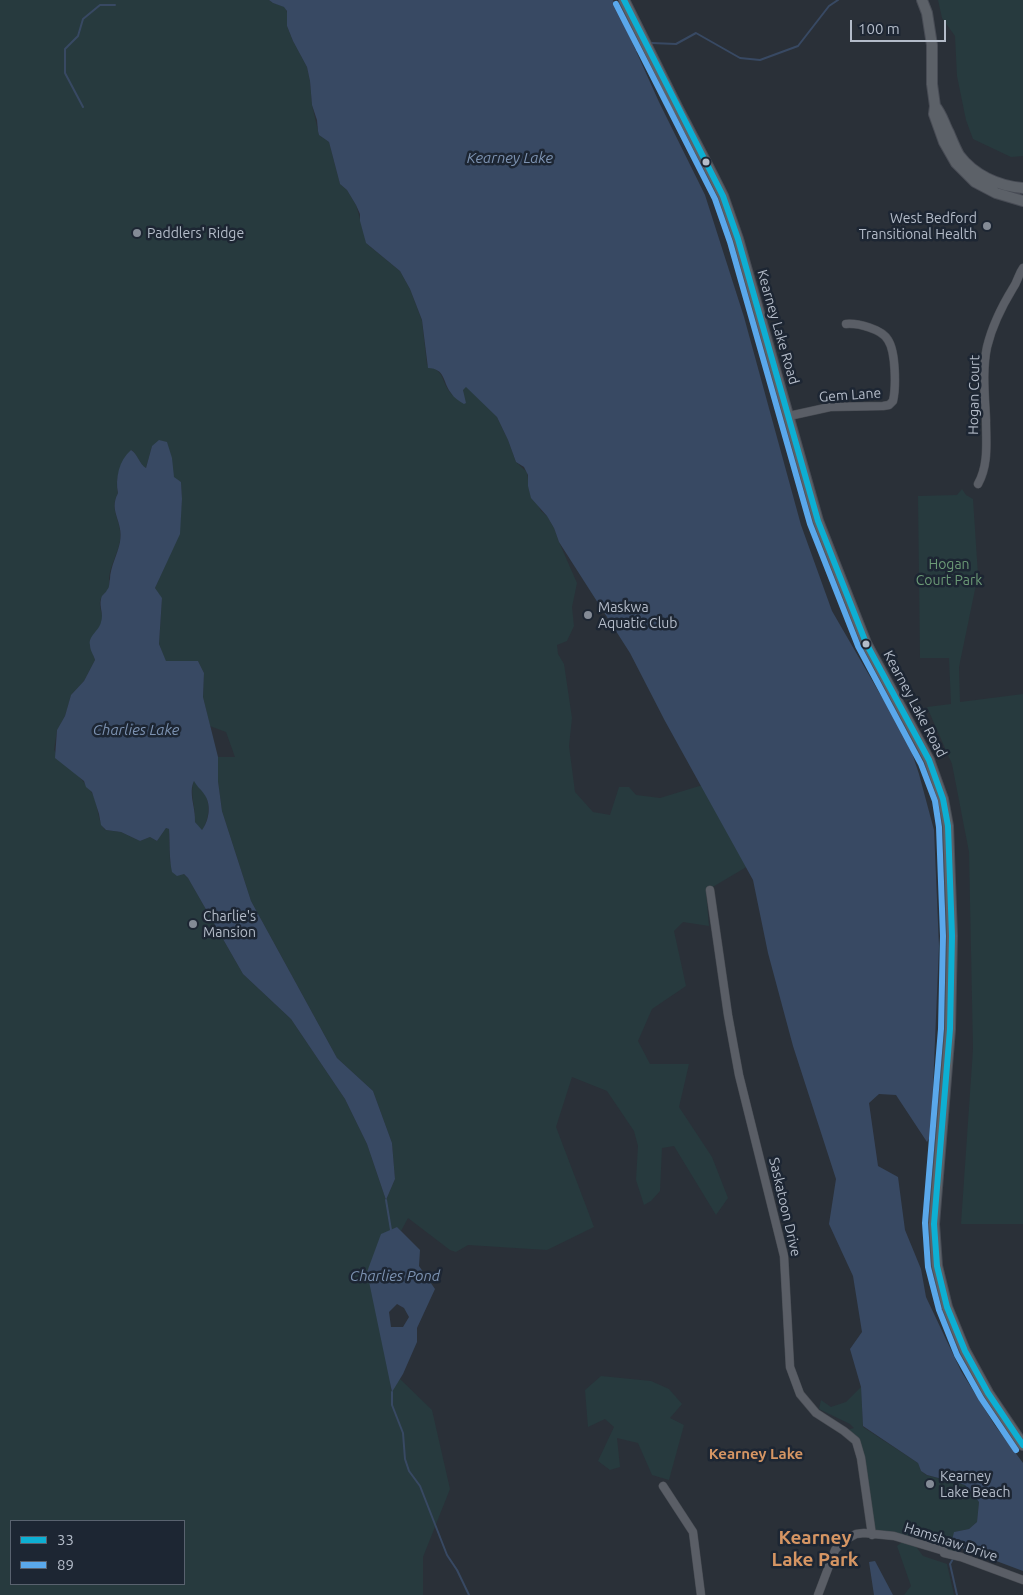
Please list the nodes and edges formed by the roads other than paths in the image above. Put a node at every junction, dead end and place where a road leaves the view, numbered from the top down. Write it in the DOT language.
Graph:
graph roads {
  1 [pos="624,0"];
  2 [pos="922,0"];
  3 [pos="935,106"];
  4 [pos="1023,188"];
  5 [pos="1023,201"];
  6 [pos="1023,268"];
  7 [pos="1020,281"];
  8 [pos="846,324"];
  9 [pos="789,416"];
  10 [pos="978,484"];
  11 [pos="710,890"];
  12 [pos="1023,1445"];
  13 [pos="664,1486"];
  14 [pos="872,1535"];
  15 [pos="1023,1580"];
  16 [pos="701,1595"];
  17 [pos="818,1595"];
  1 -- 9 [label="main road, Kearney Lake Road"];
  2 -- 3 [label="main road"];
  3 -- 4 [label="main road"];
  3 -- 5 [label="main road"];
  6 -- 7 [label="street, Hogan Court"];
  7 -- 10 [label="street, Hogan Court"];
  8 -- 9 [label="street, Gem Lane"];
  9 -- 12 [label="main road, Kearney Lake Road"];
  11 -- 14 [label="street, Saskatoon Drive"];
  13 -- 16 [label="street"];
  14 -- 15 [label="street, Hamshaw Drive"];
  14 -- 17 [label="street, Hamshaw Drive"];
}
